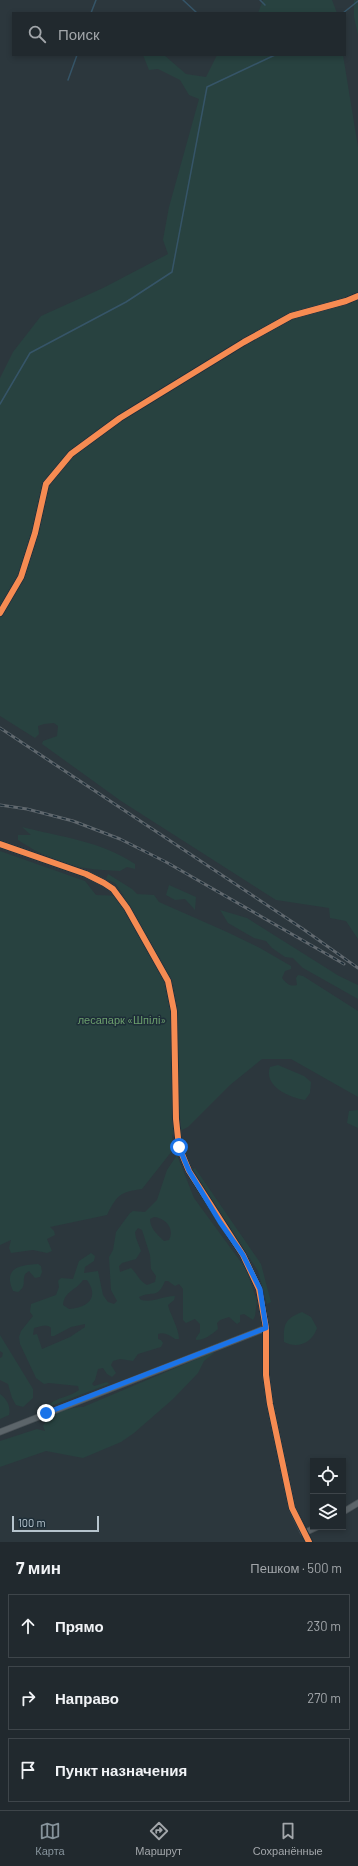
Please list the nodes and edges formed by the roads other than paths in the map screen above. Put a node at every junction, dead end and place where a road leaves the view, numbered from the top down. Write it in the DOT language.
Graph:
graph roads {
  1 [pos="358,296"];
  2 [pos="0,613"];
  3 [pos="0,844"];
  4 [pos="266,1328"];
  5 [pos="0,1432"];
  6 [pos="358,1502"];
  7 [pos="346,1510"];
  8 [pos="310,1530"];
  9 [pos="304,1533"];
  10 [pos="309,1542"];
  1 -- 2 [label="street"];
  3 -- 4 [label="street"];
  4 -- 5 [label="street"];
  4 -- 9 [label="street"];
  6 -- 7 [label="street"];
  8 -- 9 [label="street"];
  9 -- 10 [label="street"];
}
